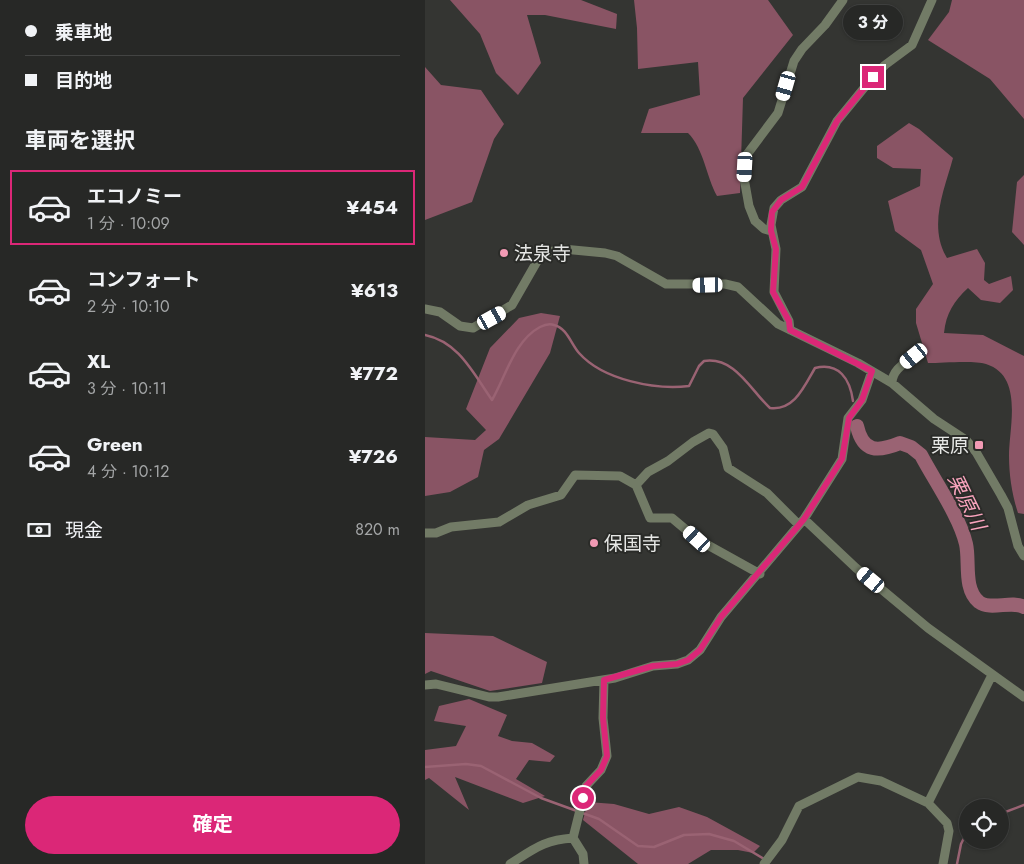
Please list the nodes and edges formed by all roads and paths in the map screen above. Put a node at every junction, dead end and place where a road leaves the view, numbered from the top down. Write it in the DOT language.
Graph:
graph roads {
  1 [pos="843,0"];
  2 [pos="932,0"];
  3 [pos="771,231"];
  4 [pos="425,309"];
  5 [pos="790,330"];
  6 [pos="914,356"];
  7 [pos="872,371"];
  8 [pos="892,383"];
  9 [pos="636,485"];
  10 [pos="801,522"];
  11 [pos="425,533"];
  12 [pos="1024,556"];
  13 [pos="759,574"];
  14 [pos="992,675"];
  15 [pos="604,680"];
  16 [pos="425,685"];
  17 [pos="1024,697"];
  18 [pos="928,803"];
  19 [pos="573,838"];
  20 [pos="510,864"];
  21 [pos="584,864"];
  22 [pos="764,864"];
  23 [pos="943,864"];
  1 -- 3 [label="street"];
  2 -- 3 [label="street"];
  3 -- 5 [label="street"];
  4 -- 5 [label="street"];
  5 -- 7 [label="street"];
  6 -- 8 [label="street"];
  7 -- 8 [label="street"];
  7 -- 10 [label="street"];
  8 -- 12 [label="street"];
  9 -- 10 [label="street"];
  9 -- 11 [label="street"];
  9 -- 13 [label="street"];
  10 -- 13 [label="street"];
  10 -- 14 [label="street"];
  13 -- 15 [label="street"];
  14 -- 17 [label="street"];
  14 -- 18 [label="street"];
  15 -- 16 [label="street"];
  15 -- 19 [label="street"];
  18 -- 22 [label="street"];
  18 -- 23 [label="street"];
  19 -- 20 [label="street"];
  19 -- 21 [label="street"];
}
